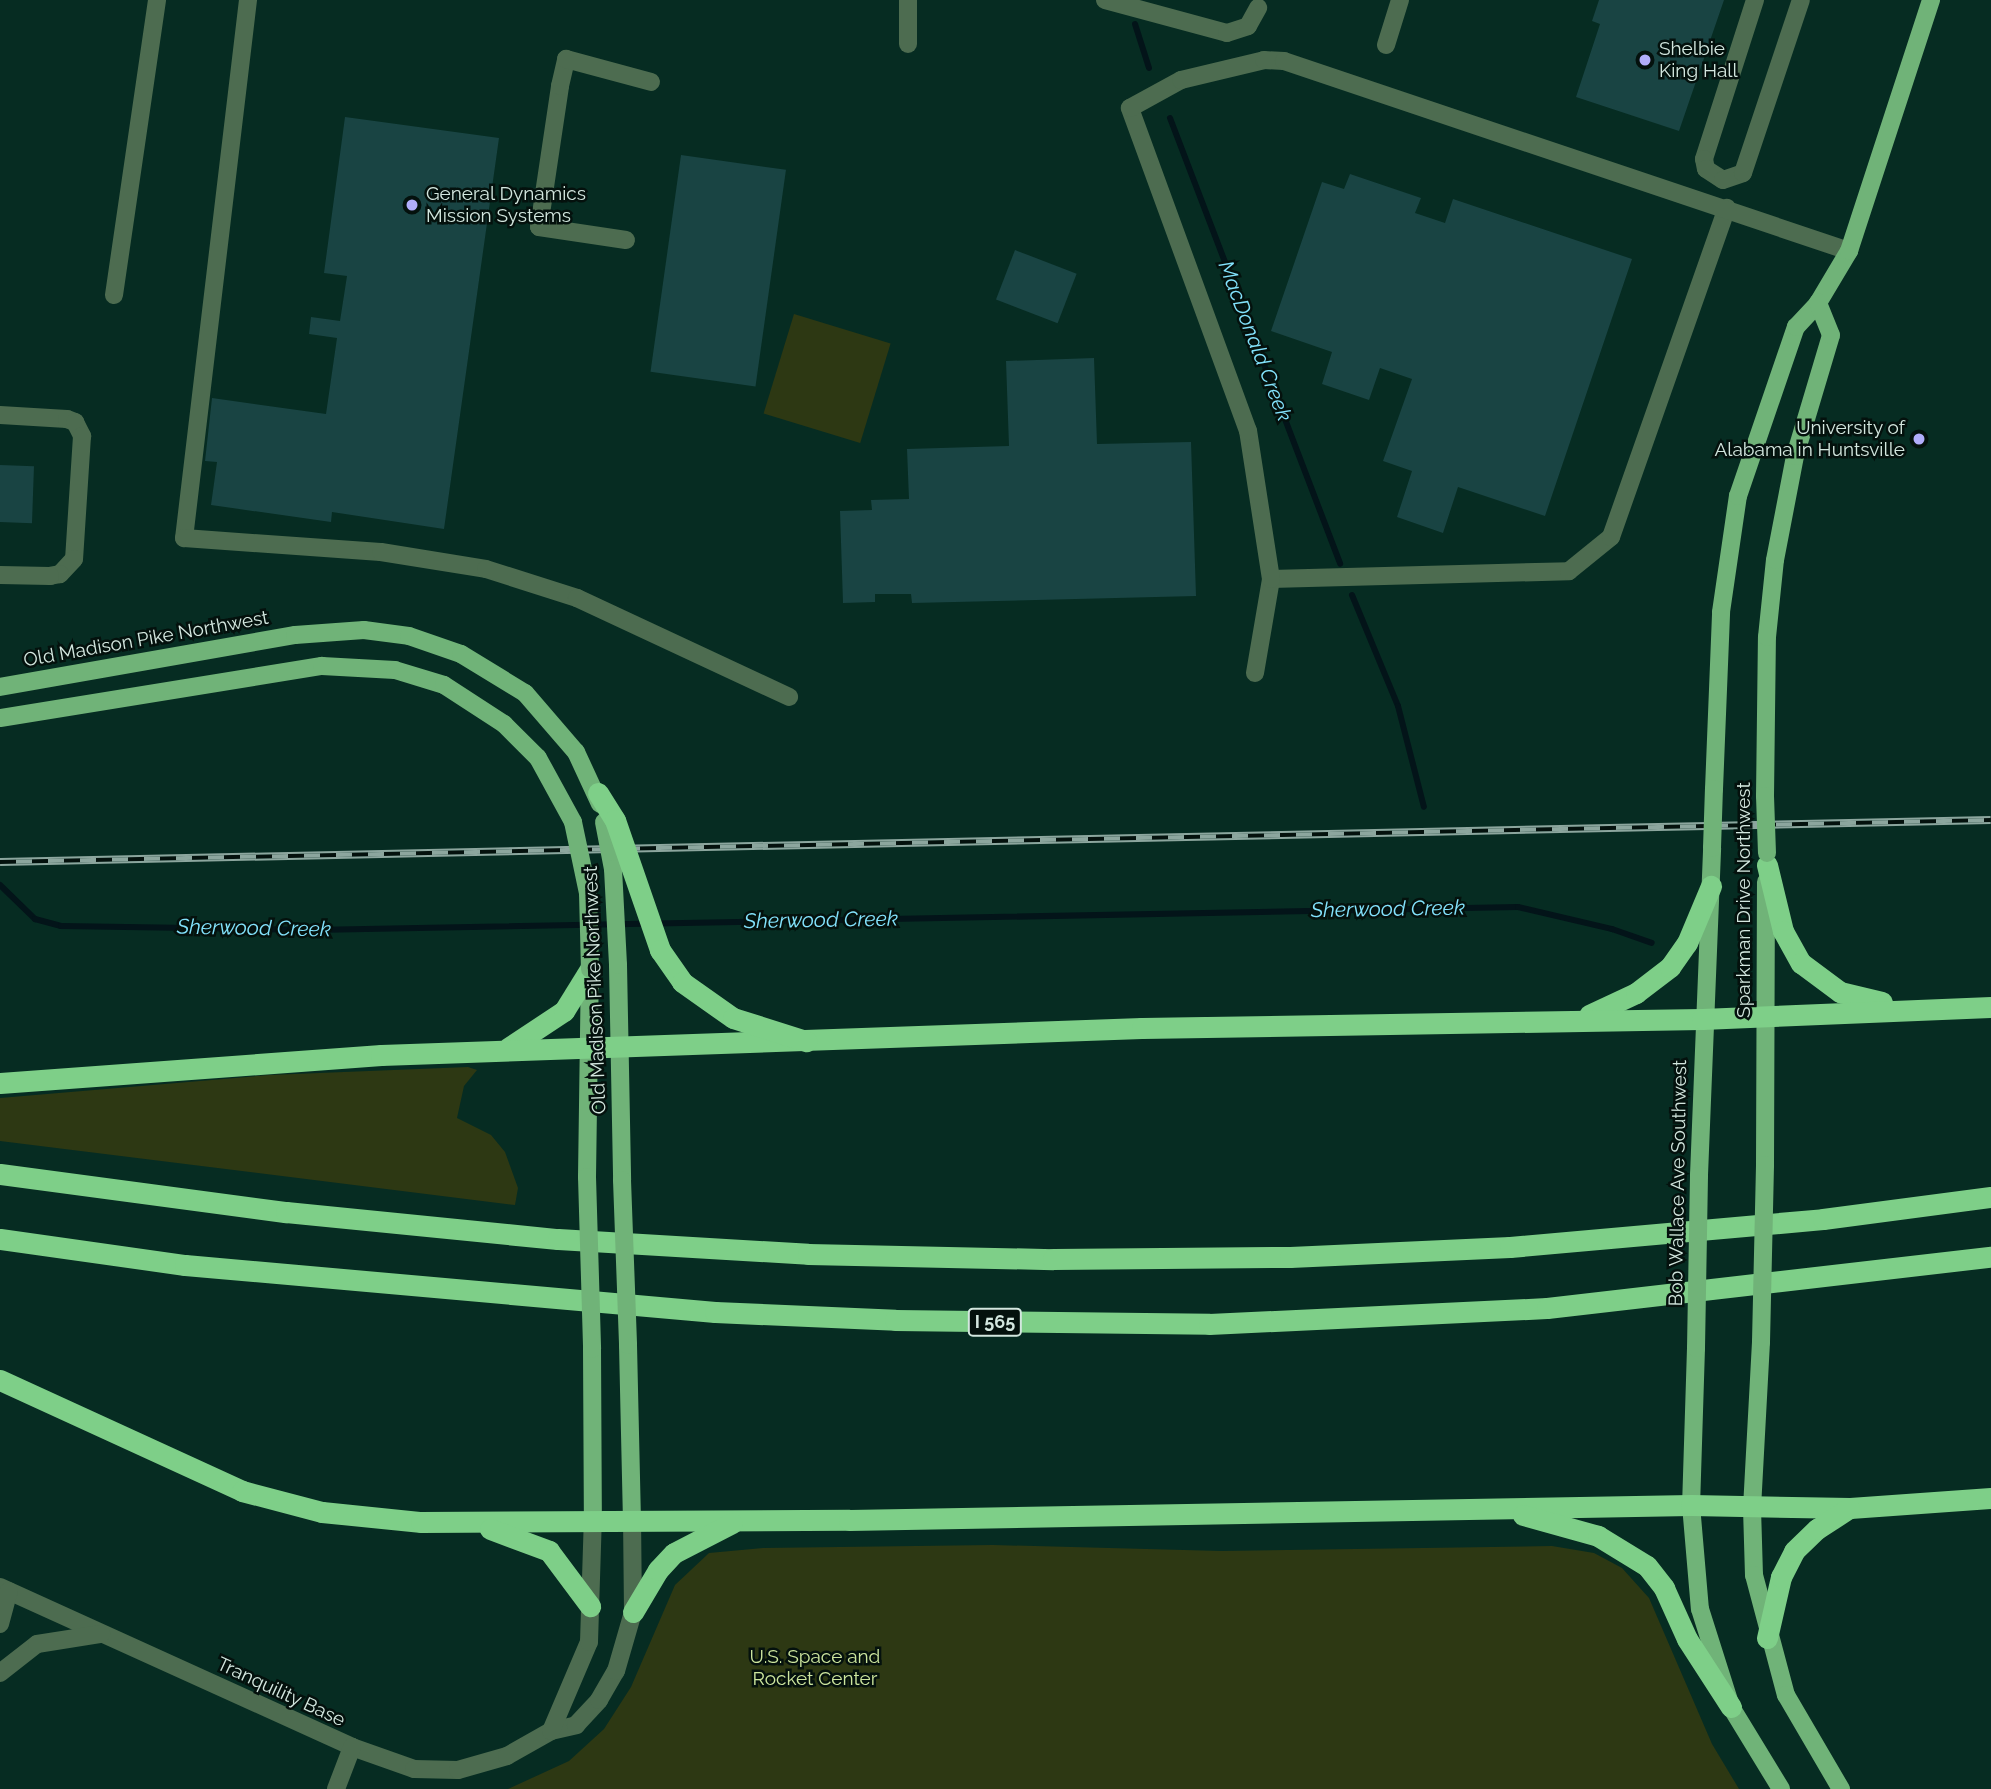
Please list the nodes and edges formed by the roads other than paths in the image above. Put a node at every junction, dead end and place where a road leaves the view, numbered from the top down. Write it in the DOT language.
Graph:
graph roads {
  1 [pos="157,0"];
  2 [pos="248,0"];
  3 [pos="908,0"];
  4 [pos="1105,0"];
  5 [pos="1401,0"];
  6 [pos="1755,0"];
  7 [pos="1801,0"];
  8 [pos="1931,0"];
  9 [pos="1258,8"];
  10 [pos="908,44"];
  11 [pos="1386,45"];
  12 [pos="651,82"];
  13 [pos="1727,208"];
  14 [pos="626,240"];
  15 [pos="1849,251"];
  16 [pos="114,295"];
  17 [pos="1818,303"];
  18 [pos="0,415"];
  19 [pos="0,575"];
  20 [pos="1271,579"];
  21 [pos="1255,673"];
  22 [pos="0,687"];
  23 [pos="789,697"];
  24 [pos="0,718"];
  25 [pos="598,793"];
  26 [pos="1767,859"];
  27 [pos="1711,886"];
  28 [pos="590,969"];
  29 [pos="1991,1007"];
  30 [pos="1929,1009"];
  31 [pos="1765,1013"];
  32 [pos="1582,1018"];
  33 [pos="1702,1019"];
  34 [pos="806,1041"];
  35 [pos="618,1047"];
  36 [pos="588,1048"];
  37 [pos="506,1050"];
  38 [pos="0,1083"];
  39 [pos="0,1174"];
  40 [pos="1991,1197"];
  41 [pos="0,1239"];
  42 [pos="1991,1257"];
  43 [pos="0,1380"];
  44 [pos="1991,1498"];
  45 [pos="1692,1505"];
  46 [pos="1497,1508"];
  47 [pos="1752,1508"];
  48 [pos="1850,1508"];
  49 [pos="593,1518"];
  50 [pos="632,1519"];
  51 [pos="743,1519"];
  52 [pos="472,1524"];
  53 [pos="4,1589"];
  54 [pos="590,1606"];
  55 [pos="633,1612"];
  56 [pos="0,1624"];
  57 [pos="103,1634"];
  58 [pos="1767,1638"];
  59 [pos="0,1673"];
  60 [pos="1731,1707"];
  61 [pos="551,1731"];
  62 [pos="352,1747"];
  63 [pos="336,1789"];
  64 [pos="1781,1789"];
  65 [pos="1841,1789"];
  1 -- 16 [label="street"];
  2 -- 23 [label="street"];
  3 -- 10 [label="street"];
  4 -- 9 [label="street"];
  5 -- 11 [label="street"];
  6 -- 7 [label="street"];
  8 -- 15 [label="main road, Sparkman Drive Northwest"];
  12 -- 14 [label="street"];
  13 -- 15 [label="street"];
  13 -- 20 [label="street"];
  13 -- 20 [label="street"];
  15 -- 17 [label="main road, Sparkman Drive Northwest"];
  17 -- 26 [label="main road, Sparkman Drive Northwest, bridge"];
  17 -- 27 [label="main road, Sparkman Drive Northwest, bridge"];
  18 -- 19 [label="street"];
  20 -- 21 [label="street"];
  22 -- 25 [label="main road, Old Madison Pike Northwest"];
  24 -- 28 [label="main road, Old Madison Pike Northwest, bridge"];
  25 -- 34 [label="highway, bridge"];
  25 -- 35 [label="main road, Old Madison Pike Northwest, bridge"];
  26 -- 30 [label="highway"];
  26 -- 31 [label="main road, Sparkman Drive Northwest"];
  27 -- 32 [label="highway"];
  27 -- 33 [label="main road, Sparkman Drive Northwest"];
  28 -- 36 [label="main road, Old Madison Pike Northwest"];
  28 -- 37 [label="highway"];
  29 -- 30 [label="highway"];
  30 -- 31 [label="highway"];
  31 -- 33 [label="highway"];
  31 -- 47 [label="main road, Sparkman Drive Northwest, bridge"];
  32 -- 33 [label="highway"];
  32 -- 34 [label="highway"];
  33 -- 45 [label="main road, Bob Wallace Ave Southwest, bridge"];
  34 -- 35 [label="highway"];
  35 -- 36 [label="highway"];
  35 -- 50 [label="main road, Old Madison Pike Northwest, bridge"];
  36 -- 37 [label="highway"];
  36 -- 49 [label="main road, Old Madison Pike Northwest, bridge"];
  37 -- 38 [label="highway"];
  39 -- 40 [label="highway"];
  41 -- 42 [label="highway, I 565"];
  43 -- 52 [label="highway"];
  44 -- 48 [label="highway"];
  45 -- 46 [label="highway"];
  45 -- 47 [label="highway"];
  45 -- 60 [label="main road, Bob Wallace Ave Southwest"];
  46 -- 51 [label="highway"];
  46 -- 60 [label="highway"];
  47 -- 48 [label="highway"];
  47 -- 58 [label="main road, Sparkman Drive Northwest"];
  48 -- 58 [label="highway"];
  49 -- 50 [label="highway"];
  49 -- 52 [label="highway"];
  49 -- 54 [label="street"];
  50 -- 51 [label="highway"];
  50 -- 55 [label="street, Tranquility Base"];
  51 -- 55 [label="highway"];
  52 -- 54 [label="highway"];
  53 -- 56 [label="street"];
  53 -- 57 [label="street, Tranquility Base"];
  54 -- 61 [label="street"];
  55 -- 61 [label="street, Tranquility Base"];
  57 -- 59 [label="street"];
  57 -- 62 [label="street, Tranquility Base"];
  58 -- 65 [label="main road, Sparkman Drive Northwest"];
  60 -- 64 [label="main road, Bob Wallace Ave Southwest"];
  61 -- 62 [label="street, Tranquility Base"];
  62 -- 63 [label="street"];
}
